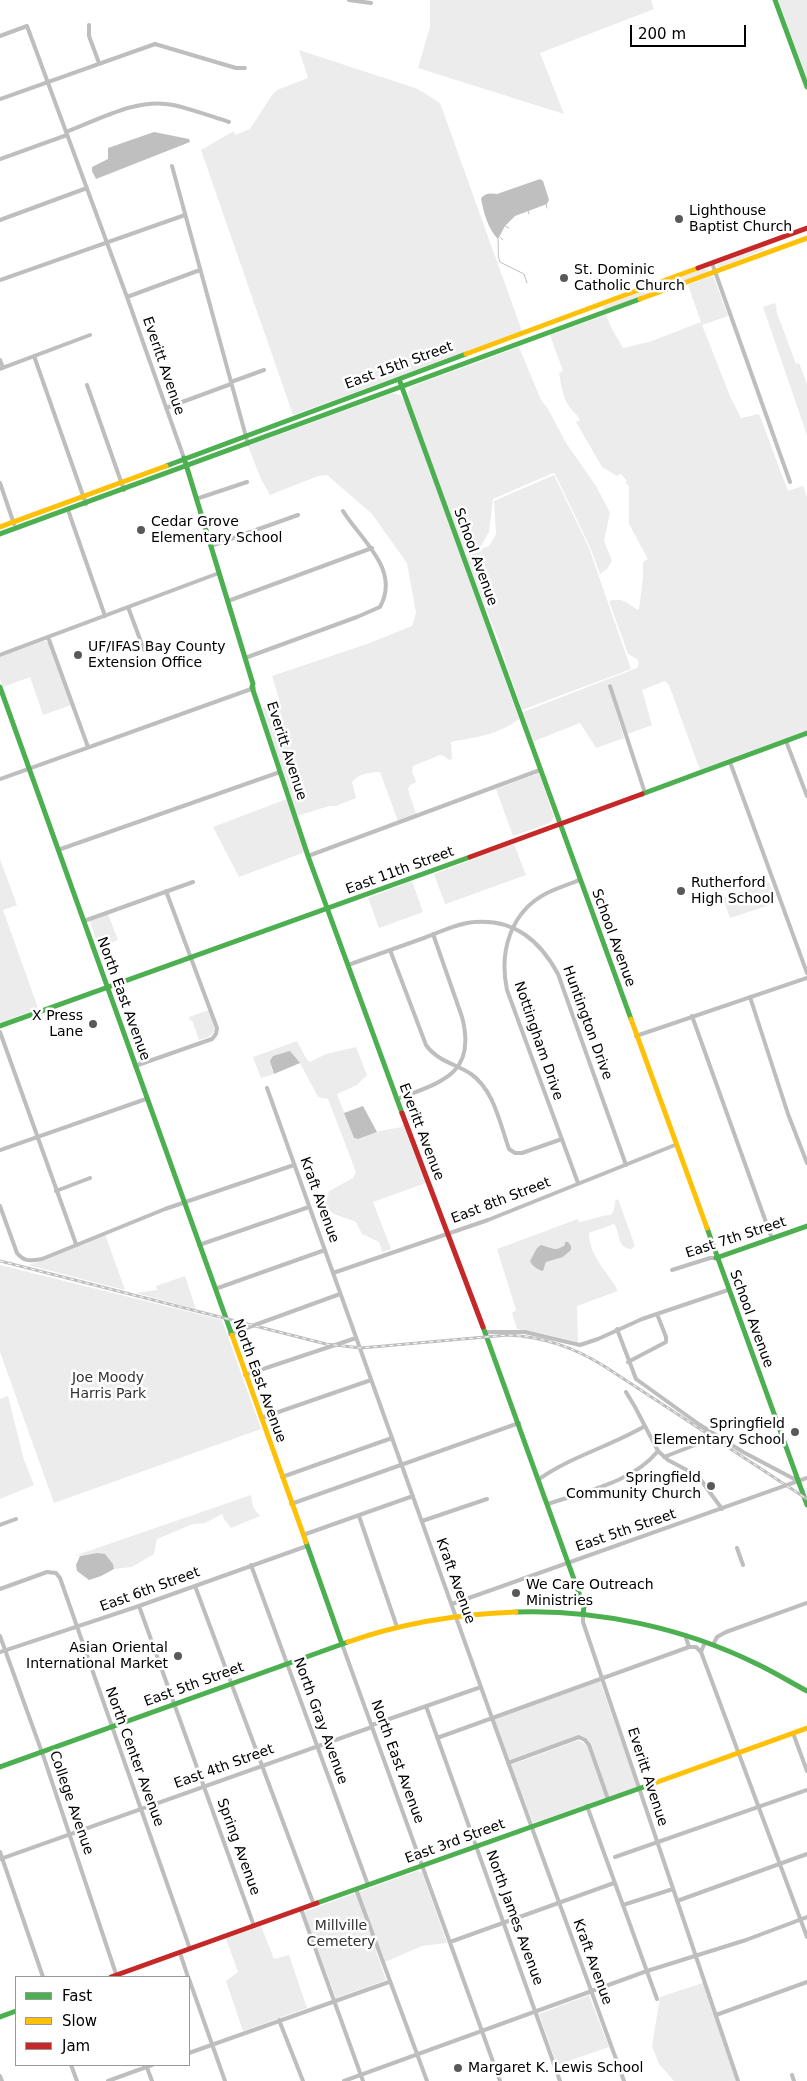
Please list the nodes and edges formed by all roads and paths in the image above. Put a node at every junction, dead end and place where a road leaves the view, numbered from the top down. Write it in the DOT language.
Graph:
graph roads {
  1 [pos="349,0"];
  2 [pos="775,0"];
  3 [pos="371,2"];
  4 [pos="89,25"];
  5 [pos="0,36"];
  6 [pos="100,63"];
  7 [pos="245,68"];
  8 [pos="48,82"];
  9 [pos="807,87"];
  10 [pos="0,99"];
  11 [pos="229,122"];
  12 [pos="67,133"];
  13 [pos="0,159"];
  14 [pos="172,166"];
  15 [pos="87,188"];
  16 [pos="185,215"];
  17 [pos="0,220"];
  18 [pos="807,228"];
  19 [pos="784,237"];
  20 [pos="807,238"];
  21 [pos="108,242"];
  22 [pos="767,243"];
  23 [pos="787,246"];
  24 [pos="770,251"];
  25 [pos="712,263"];
  26 [pos="200,270"];
  27 [pos="715,272"];
  28 [pos="0,280"];
  29 [pos="127,296"];
  30 [pos="90,335"];
  31 [pos="34,356"];
  32 [pos="0,360"];
  33 [pos="1,368"];
  34 [pos="264,370"];
  35 [pos="399,378"];
  36 [pos="231,383"];
  37 [pos="87,384"];
  38 [pos="402,387"];
  39 [pos="166,408"];
  40 [pos="245,435"];
  41 [pos="248,444"];
  42 [pos="184,458"];
  43 [pos="187,466"];
  44 [pos="121,481"];
  45 [pos="247,482"];
  46 [pos="790,482"];
  47 [pos="0,483"];
  48 [pos="124,490"];
  49 [pos="83,495"];
  50 [pos="73,499"];
  51 [pos="196,499"];
  52 [pos="59,504"];
  53 [pos="86,504"];
  54 [pos="68,510"];
  55 [pos="342,512"];
  56 [pos="298,515"];
  57 [pos="14,522"];
  58 [pos="0,527"];
  59 [pos="16,528"];
  60 [pos="0,534"];
  61 [pos="211,546"];
  62 [pos="372,548"];
  63 [pos="220,573"];
  64 [pos="228,601"];
  65 [pos="128,607"];
  66 [pos="106,616"];
  67 [pos="48,637"];
  68 [pos="144,650"];
  69 [pos="0,655"];
  70 [pos="245,658"];
  71 [pos="254,686"];
  72 [pos="610,686"];
  73 [pos="0,687"];
  74 [pos="807,733"];
  75 [pos="786,741"];
  76 [pos="88,747"];
  77 [pos="730,762"];
  78 [pos="29,769"];
  79 [pos="540,770"];
  80 [pos="280,772"];
  81 [pos="0,779"];
  82 [pos="645,793"];
  83 [pos="807,796"];
  84 [pos="560,824"];
  85 [pos="58,850"];
  86 [pos="308,856"];
  87 [pos="580,880"];
  88 [pos="193,882"];
  89 [pos="166,891"];
  90 [pos="328,909"];
  91 [pos="84,921"];
  92 [pos="512,928"];
  93 [pos="433,934"];
  94 [pos="390,950"];
  95 [pos="191,958"];
  96 [pos="348,966"];
  97 [pos="807,973"];
  98 [pos="807,978"];
  99 [pos="107,987"];
  100 [pos="750,997"];
  101 [pos="692,1016"];
  102 [pos="0,1026"];
  103 [pos="0,1032"];
  104 [pos="636,1036"];
  105 [pos="135,1066"];
  106 [pos="458,1068"];
  107 [pos="267,1088"];
  108 [pos="146,1098"];
  109 [pos="397,1100"];
  110 [pos="37,1137"];
  111 [pos="562,1139"];
  112 [pos="675,1145"];
  113 [pos="0,1150"];
  114 [pos="626,1164"];
  115 [pos="807,1164"];
  116 [pos="294,1165"];
  117 [pos="90,1178"];
  118 [pos="578,1183"];
  119 [pos="56,1191"];
  120 [pos="184,1203"];
  121 [pos="0,1206"];
  122 [pos="309,1207"];
  123 [pos="807,1226"];
  124 [pos="447,1234"];
  125 [pos="772,1239"];
  126 [pos="76,1244"];
  127 [pos="199,1245"];
  128 [pos="325,1250"];
  129 [pos="716,1258"];
  130 [pos="672,1270"];
  131 [pos="333,1273"];
  132 [pos="214,1289"];
  133 [pos="728,1290"];
  134 [pos="340,1294"];
  135 [pos="657,1314"];
  136 [pos="617,1329"];
  137 [pos="485,1332"];
  138 [pos="230,1334"];
  139 [pos="356,1338"];
  140 [pos="628,1362"];
  141 [pos="245,1376"];
  142 [pos="372,1380"];
  143 [pos="626,1392"];
  144 [pos="261,1418"];
  145 [pos="519,1423"];
  146 [pos="645,1426"];
  147 [pos="392,1438"];
  148 [pos="706,1441"];
  149 [pos="658,1451"];
  150 [pos="664,1457"];
  151 [pos="402,1465"];
  152 [pos="282,1477"];
  153 [pos="807,1478"];
  154 [pos="539,1479"];
  155 [pos="798,1481"];
  156 [pos="413,1496"];
  157 [pos="487,1499"];
  158 [pos="292,1504"];
  159 [pos="548,1504"];
  160 [pos="807,1504"];
  161 [pos="722,1509"];
  162 [pos="359,1516"];
  163 [pos="16,1519"];
  164 [pos="422,1521"];
  165 [pos="0,1525"];
  166 [pos="303,1535"];
  167 [pos="307,1546"];
  168 [pos="737,1548"];
  169 [pos="570,1563"];
  170 [pos="250,1565"];
  171 [pos="743,1565"];
  172 [pos="194,1586"];
  173 [pos="0,1589"];
  174 [pos="807,1603"];
  175 [pos="452,1604"];
  176 [pos="139,1606"];
  177 [pos="583,1614"];
  178 [pos="456,1615"];
  179 [pos="397,1627"];
  180 [pos="76,1628"];
  181 [pos="685,1635"];
  182 [pos="0,1636"];
  183 [pos="705,1642"];
  184 [pos="342,1644"];
  185 [pos="713,1645"];
  186 [pos="689,1647"];
  187 [pos="5,1650"];
  188 [pos="0,1652"];
  189 [pos="701,1652"];
  190 [pos="286,1664"];
  191 [pos="602,1678"];
  192 [pos="231,1684"];
  193 [pos="481,1687"];
  194 [pos="807,1691"];
  195 [pos="175,1704"];
  196 [pos="426,1706"];
  197 [pos="492,1718"];
  198 [pos="112,1726"];
  199 [pos="372,1726"];
  200 [pos="807,1728"];
  201 [pos="793,1733"];
  202 [pos="437,1738"];
  203 [pos="316,1746"];
  204 [pos="42,1752"];
  205 [pos="739,1752"];
  206 [pos="508,1763"];
  207 [pos="262,1765"];
  208 [pos="0,1767"];
  209 [pos="807,1771"];
  210 [pos="204,1786"];
  211 [pos="640,1788"];
  212 [pos="807,1790"];
  213 [pos="608,1799"];
  214 [pos="587,1806"];
  215 [pos="142,1808"];
  216 [pos="758,1808"];
  217 [pos="532,1826"];
  218 [pos="70,1834"];
  219 [pos="657,1842"];
  220 [pos="476,1846"];
  221 [pos="0,1852"];
  222 [pos="807,1854"];
  223 [pos="615,1857"];
  224 [pos="1,1859"];
  225 [pos="779,1864"];
  226 [pos="423,1866"];
  227 [pos="614,1883"];
  228 [pos="368,1886"];
  229 [pos="356,1889"];
  230 [pos="673,1889"];
  231 [pos="677,1901"];
  232 [pos="559,1902"];
  233 [pos="314,1905"];
  234 [pos="624,1905"];
  235 [pos="301,1909"];
  236 [pos="807,1917"];
  237 [pos="800,1920"];
  238 [pos="504,1922"];
  239 [pos="254,1926"];
  240 [pos="807,1937"];
  241 [pos="450,1942"];
  242 [pos="190,1949"];
  243 [pos="180,1953"];
  244 [pos="695,1955"];
  245 [pos="647,1971"];
  246 [pos="43,1976"];
  247 [pos="115,1976"];
  248 [pos="118,1976"];
  249 [pos="187,1976"];
  250 [pos="389,1982"];
  251 [pos="807,1982"];
  252 [pos="190,1984"];
  253 [pos="590,1992"];
  254 [pos="657,1999"];
  255 [pos="334,2001"];
  256 [pos="15,2011"];
  257 [pos="536,2012"];
  258 [pos="716,2015"];
  259 [pos="0,2017"];
  260 [pos="279,2020"];
  261 [pos="482,2032"];
  262 [pos="212,2045"];
  263 [pos="190,2053"];
  264 [pos="418,2055"];
  265 [pos="71,2066"];
  266 [pos="147,2066"];
  267 [pos="361,2075"];
  268 [pos="792,2075"];
  269 [pos="0,2076"];
  270 [pos="2,2081"];
  271 [pos="77,2081"];
  272 [pos="108,2081"];
  273 [pos="152,2081"];
  274 [pos="225,2081"];
  275 [pos="303,2081"];
  276 [pos="344,2081"];
  277 [pos="363,2081"];
  278 [pos="427,2081"];
  279 [pos="500,2081"];
  280 [pos="560,2081"];
  281 [pos="624,2081"];
  282 [pos="738,2081"];
  283 [pos="794,2081"];
  1 -- 3 [label="street"];
  2 -- 9 [label="main road"];
  4 -- 6 [label="street"];
  5 -- 8 [label="street, Everitt Avenue"];
  6 -- 7 [label="street"];
  6 -- 8 [label="street"];
  8 -- 10 [label="street"];
  8 -- 12 [label="street, Everitt Avenue"];
  11 -- 12 [label="street"];
  12 -- 13 [label="street"];
  12 -- 15 [label="street, Everitt Avenue"];
  14 -- 16 [label="street"];
  15 -- 17 [label="street"];
  15 -- 21 [label="street, Everitt Avenue"];
  16 -- 21 [label="street"];
  16 -- 26 [label="street"];
  18 -- 19 [label="main road, East 15th Street"];
  19 -- 22 [label="main road, East 15th Street"];
  19 -- 23 [label="street"];
  20 -- 23 [label="main road, East 15th Street"];
  21 -- 28 [label="street"];
  21 -- 29 [label="street, Everitt Avenue"];
  22 -- 24 [label="street"];
  22 -- 25 [label="main road, East 15th Street"];
  23 -- 24 [label="main road, East 15th Street"];
  24 -- 27 [label="main road, East 15th Street"];
  25 -- 27 [label="street"];
  25 -- 35 [label="main road, East 15th Street"];
  26 -- 29 [label="street"];
  26 -- 36 [label="street"];
  27 -- 38 [label="main road, East 15th Street"];
  27 -- 46 [label="street"];
  29 -- 39 [label="street, Everitt Avenue"];
  30 -- 31 [label="street"];
  31 -- 33 [label="street"];
  31 -- 49 [label="street"];
  32 -- 33 [label="street"];
  34 -- 36 [label="street"];
  35 -- 38 [label="main road, School Avenue"];
  35 -- 40 [label="main road, East 15th Street"];
  36 -- 39 [label="street"];
  36 -- 40 [label="street"];
  37 -- 44 [label="street"];
  38 -- 41 [label="main road, East 15th Street"];
  38 -- 79 [label="main road, School Avenue"];
  39 -- 42 [label="street, Everitt Avenue"];
  40 -- 41 [label="street"];
  40 -- 42 [label="main road, East 15th Street"];
  41 -- 43 [label="main road, East 15th Street"];
  42 -- 43 [label="main road, Everitt Avenue"];
  42 -- 44 [label="main road, East 15th Street"];
  43 -- 48 [label="main road, East 15th Street"];
  43 -- 51 [label="main road, Everitt Avenue"];
  44 -- 48 [label="street"];
  44 -- 49 [label="main road, East 15th Street"];
  45 -- 51 [label="street"];
  47 -- 57 [label="street"];
  48 -- 53 [label="main road, East 15th Street"];
  49 -- 50 [label="main road, East 15th Street"];
  49 -- 53 [label="street"];
  50 -- 52 [label="main road, East 15th Street"];
  50 -- 54 [label="main road"];
  51 -- 61 [label="main road, Everitt Avenue"];
  52 -- 54 [label="main road"];
  52 -- 57 [label="main road, East 15th Street"];
  53 -- 54 [label="main road, East 15th Street"];
  54 -- 59 [label="main road, East 15th Street"];
  54 -- 66 [label="street"];
  55 -- 62 [label="street"];
  56 -- 61 [label="street"];
  57 -- 58 [label="main road, East 15th Street"];
  57 -- 59 [label="street"];
  59 -- 60 [label="main road, East 15th Street"];
  61 -- 63 [label="main road, Everitt Avenue"];
  62 -- 64 [label="street"];
  62 -- 70 [label="street"];
  63 -- 64 [label="main road, Everitt Avenue"];
  63 -- 65 [label="street"];
  64 -- 70 [label="main road, Everitt Avenue"];
  65 -- 66 [label="street"];
  65 -- 68 [label="street"];
  66 -- 67 [label="street"];
  67 -- 69 [label="street"];
  67 -- 76 [label="street"];
  70 -- 71 [label="main road, Everitt Avenue"];
  71 -- 76 [label="street"];
  71 -- 80 [label="main road, Everitt Avenue"];
  72 -- 82 [label="street"];
  73 -- 78 [label="main road, North East Avenue"];
  74 -- 75 [label="main road, East 11th Street"];
  75 -- 77 [label="main road, East 11th Street"];
  75 -- 83 [label="street"];
  76 -- 78 [label="street"];
  77 -- 82 [label="main road, East 11th Street"];
  77 -- 97 [label="street"];
  78 -- 81 [label="street"];
  78 -- 85 [label="main road, North East Avenue"];
  79 -- 84 [label="main road, School Avenue"];
  79 -- 86 [label="street"];
  80 -- 85 [label="street"];
  80 -- 86 [label="main road, Everitt Avenue"];
  82 -- 84 [label="main road, East 11th Street"];
  84 -- 87 [label="main road, School Avenue"];
  84 -- 90 [label="main road, East 11th Street"];
  85 -- 91 [label="main road, North East Avenue"];
  86 -- 90 [label="main road, Everitt Avenue"];
  87 -- 92 [label="street, Nottingham Drive"];
  87 -- 104 [label="main road, School Avenue"];
  88 -- 89 [label="street"];
  89 -- 91 [label="street"];
  89 -- 95 [label="street"];
  90 -- 95 [label="main road, East 11th Street"];
  90 -- 96 [label="main road, Everitt Avenue"];
  91 -- 99 [label="main road, North East Avenue"];
  92 -- 93 [label="street, Huntington Drive"];
  92 -- 111 [label="street, Nottingham Drive"];
  92 -- 114 [label="street, Huntington Drive"];
  93 -- 94 [label="street, Huntington Drive"];
  93 -- 106 [label="street"];
  94 -- 96 [label="street, Huntington Drive"];
  94 -- 106 [label="street"];
  95 -- 99 [label="main road, East 11th Street"];
  95 -- 105 [label="street"];
  96 -- 109 [label="main road, Everitt Avenue"];
  98 -- 100 [label="street"];
  99 -- 102 [label="main road, East 11th Street"];
  99 -- 105 [label="main road, North East Avenue"];
  100 -- 101 [label="street"];
  100 -- 115 [label="street"];
  101 -- 104 [label="street"];
  101 -- 125 [label="street"];
  103 -- 110 [label="street"];
  104 -- 112 [label="main road, School Avenue"];
  105 -- 108 [label="main road, North East Avenue"];
  106 -- 109 [label="street"];
  106 -- 111 [label="street"];
  107 -- 116 [label="street, Kraft Avenue"];
  108 -- 110 [label="street"];
  108 -- 120 [label="main road, North East Avenue"];
  109 -- 124 [label="main road, Everitt Avenue"];
  110 -- 113 [label="street"];
  110 -- 119 [label="street"];
  111 -- 118 [label="street, Nottingham Drive"];
  112 -- 114 [label="street, East 8th Street"];
  112 -- 129 [label="main road, School Avenue"];
  114 -- 118 [label="street, East 8th Street"];
  116 -- 120 [label="street"];
  116 -- 122 [label="street, Kraft Avenue"];
  117 -- 119 [label="street"];
  118 -- 124 [label="street, East 8th Street"];
  119 -- 126 [label="street"];
  120 -- 126 [label="street"];
  120 -- 127 [label="main road, North East Avenue"];
  121 -- 126 [label="street"];
  122 -- 127 [label="street"];
  122 -- 128 [label="street, Kraft Avenue"];
  123 -- 125 [label="main road, East 7th Street"];
  124 -- 131 [label="street, East 8th Street"];
  124 -- 137 [label="main road, Everitt Avenue"];
  125 -- 129 [label="main road, East 7th Street"];
  127 -- 132 [label="main road, North East Avenue"];
  128 -- 131 [label="street, Kraft Avenue"];
  128 -- 132 [label="street"];
  129 -- 130 [label="street, East 7th Street"];
  129 -- 133 [label="main road, School Avenue"];
  131 -- 134 [label="street, Kraft Avenue"];
  132 -- 138 [label="main road, North East Avenue"];
  133 -- 135 [label="street"];
  133 -- 155 [label="main road, School Avenue"];
  134 -- 138 [label="street"];
  134 -- 139 [label="street, Kraft Avenue"];
  135 -- 136 [label="street"];
  135 -- 140 [label="street"];
  136 -- 137 [label="street"];
  136 -- 140 [label="street"];
  137 -- 145 [label="main road, Everitt Avenue"];
  138 -- 141 [label="main road, North East Avenue"];
  139 -- 141 [label="street"];
  139 -- 142 [label="street, Kraft Avenue"];
  140 -- 155 [label="street"];
  141 -- 144 [label="main road, North East Avenue"];
  142 -- 144 [label="street"];
  142 -- 147 [label="street, Kraft Avenue"];
  143 -- 146 [label="street"];
  144 -- 152 [label="main road, North East Avenue"];
  145 -- 151 [label="street"];
  145 -- 154 [label="main road, Everitt Avenue"];
  146 -- 149 [label="street"];
  146 -- 154 [label="street"];
  147 -- 151 [label="street, Kraft Avenue"];
  147 -- 152 [label="street"];
  148 -- 150 [label="street"];
  149 -- 150 [label="street"];
  149 -- 159 [label="street"];
  150 -- 161 [label="street"];
  151 -- 156 [label="street, Kraft Avenue"];
  151 -- 158 [label="street"];
  152 -- 158 [label="main road, North East Avenue"];
  153 -- 155 [label="street, East 5th Street"];
  154 -- 159 [label="main road, Everitt Avenue"];
  155 -- 160 [label="main road, School Avenue"];
  155 -- 161 [label="street, East 5th Street"];
  156 -- 162 [label="street"];
  156 -- 164 [label="street, Kraft Avenue"];
  157 -- 164 [label="street"];
  158 -- 166 [label="main road, North East Avenue"];
  159 -- 169 [label="main road, Everitt Avenue"];
  161 -- 169 [label="street, East 5th Street"];
  162 -- 166 [label="street"];
  162 -- 179 [label="street"];
  163 -- 165 [label="street"];
  164 -- 175 [label="street, Kraft Avenue"];
  166 -- 167 [label="main road, North East Avenue"];
  167 -- 170 [label="street, East 6th Street"];
  167 -- 184 [label="main road, North East Avenue"];
  168 -- 171 [label="street"];
  169 -- 175 [label="street, East 5th Street"];
  169 -- 177 [label="main road, Everitt Avenue"];
  170 -- 172 [label="street, East 6th Street"];
  170 -- 190 [label="street, North Gray Avenue"];
  172 -- 176 [label="street, East 6th Street"];
  172 -- 192 [label="street"];
  173 -- 180 [label="street, North Center Avenue"];
  174 -- 185 [label="street"];
  175 -- 178 [label="street, Kraft Avenue"];
  176 -- 180 [label="street, East 6th Street"];
  176 -- 195 [label="street, Spring Avenue"];
  177 -- 178 [label="main road, East 5th Street"];
  177 -- 181 [label="main road, East 5th Street"];
  177 -- 191 [label="street, Everitt Avenue"];
  178 -- 179 [label="main road, East 5th Street"];
  178 -- 193 [label="street, Kraft Avenue"];
  179 -- 184 [label="main road, East 5th Street"];
  180 -- 187 [label="street, East 6th Street"];
  180 -- 198 [label="street, North Center Avenue"];
  181 -- 183 [label="main road, East 5th Street"];
  181 -- 186 [label="street"];
  182 -- 187 [label="street, College Avenue"];
  183 -- 185 [label="main road, East 5th Street"];
  183 -- 189 [label="street"];
  184 -- 190 [label="main road, East 5th Street"];
  184 -- 199 [label="street, North East Avenue"];
  185 -- 194 [label="main road, East 5th Street"];
  186 -- 189 [label="street"];
  186 -- 191 [label="street"];
  187 -- 188 [label="street, East 6th Street"];
  187 -- 204 [label="street, College Avenue"];
  189 -- 205 [label="street"];
  190 -- 192 [label="main road, East 5th Street"];
  190 -- 203 [label="street, North Gray Avenue"];
  191 -- 197 [label="street"];
  191 -- 211 [label="street, Everitt Avenue"];
  192 -- 195 [label="main road, East 5th Street"];
  192 -- 207 [label="street"];
  193 -- 196 [label="street, East 4th Street"];
  193 -- 197 [label="street, Kraft Avenue"];
  195 -- 198 [label="main road, East 5th Street"];
  195 -- 210 [label="street, Spring Avenue"];
  196 -- 199 [label="street, East 4th Street"];
  196 -- 202 [label="street, North James Avenue"];
  197 -- 202 [label="street"];
  197 -- 206 [label="street, Kraft Avenue"];
  198 -- 204 [label="main road, East 5th Street"];
  198 -- 215 [label="street, North Center Avenue"];
  199 -- 203 [label="street, East 4th Street"];
  199 -- 226 [label="street, North East Avenue"];
  200 -- 201 [label="main road, East 3rd Street"];
  201 -- 205 [label="main road, East 3rd Street"];
  201 -- 209 [label="street"];
  202 -- 220 [label="street, North James Avenue"];
  203 -- 207 [label="street, East 4th Street"];
  203 -- 228 [label="street, North Gray Avenue"];
  204 -- 208 [label="main road, East 5th Street"];
  204 -- 218 [label="street, College Avenue"];
  205 -- 211 [label="main road, East 3rd Street"];
  205 -- 216 [label="street"];
  206 -- 213 [label="street"];
  206 -- 217 [label="street, Kraft Avenue"];
  207 -- 210 [label="street, East 4th Street"];
  207 -- 233 [label="street"];
  210 -- 215 [label="street, East 4th Street"];
  210 -- 239 [label="street, Spring Avenue"];
  211 -- 213 [label="main road, East 3rd Street"];
  211 -- 219 [label="street, Everitt Avenue"];
  212 -- 216 [label="street"];
  213 -- 214 [label="main road, East 3rd Street"];
  214 -- 217 [label="main road, East 3rd Street"];
  214 -- 227 [label="street"];
  215 -- 218 [label="street, East 4th Street"];
  215 -- 242 [label="street, North Center Avenue"];
  216 -- 219 [label="street"];
  216 -- 225 [label="street"];
  217 -- 220 [label="main road, East 3rd Street"];
  217 -- 232 [label="street, Kraft Avenue"];
  218 -- 224 [label="street, East 4th Street"];
  218 -- 247 [label="street, College Avenue"];
  219 -- 223 [label="street"];
  219 -- 230 [label="street, Everitt Avenue"];
  220 -- 226 [label="main road, East 3rd Street"];
  220 -- 238 [label="street, North James Avenue"];
  221 -- 224 [label="street"];
  222 -- 225 [label="street"];
  224 -- 246 [label="street"];
  225 -- 231 [label="street"];
  225 -- 237 [label="street"];
  226 -- 228 [label="main road, East 3rd Street"];
  226 -- 241 [label="street, North East Avenue"];
  227 -- 232 [label="street"];
  227 -- 234 [label="street"];
  228 -- 229 [label="main road, East 3rd Street"];
  229 -- 233 [label="main road, East 3rd Street"];
  229 -- 250 [label="street"];
  230 -- 231 [label="street, Everitt Avenue"];
  230 -- 234 [label="street"];
  231 -- 244 [label="street, Everitt Avenue"];
  232 -- 238 [label="street"];
  232 -- 253 [label="street, Kraft Avenue"];
  233 -- 235 [label="main road, East 3rd Street"];
  234 -- 245 [label="street"];
  235 -- 239 [label="main road, East 3rd Street"];
  235 -- 255 [label="street"];
  236 -- 237 [label="street"];
  237 -- 240 [label="street"];
  237 -- 244 [label="street"];
  238 -- 241 [label="street"];
  238 -- 257 [label="street, North James Avenue"];
  239 -- 242 [label="main road, East 3rd Street"];
  241 -- 261 [label="street, North East Avenue"];
  242 -- 243 [label="main road, East 3rd Street"];
  243 -- 248 [label="main road, East 3rd Street"];
  243 -- 249 [label="street"];
  244 -- 245 [label="street"];
  244 -- 258 [label="street, Everitt Avenue"];
  245 -- 253 [label="street"];
  245 -- 254 [label="street"];
  250 -- 255 [label="street"];
  250 -- 264 [label="street"];
  251 -- 258 [label="street"];
  252 -- 262 [label="street"];
  253 -- 257 [label="street"];
  253 -- 281 [label="street, Kraft Avenue"];
  255 -- 260 [label="street"];
  255 -- 267 [label="street"];
  256 -- 259 [label="main road"];
  257 -- 261 [label="street"];
  257 -- 280 [label="street, North James Avenue"];
  258 -- 282 [label="street, Everitt Avenue"];
  260 -- 262 [label="street"];
  260 -- 275 [label="street"];
  261 -- 264 [label="street"];
  261 -- 279 [label="street, North East Avenue"];
  262 -- 263 [label="street"];
  262 -- 274 [label="street"];
  264 -- 267 [label="street"];
  264 -- 278 [label="street"];
  265 -- 271 [label="street"];
  266 -- 272 [label="street"];
  266 -- 273 [label="street"];
  267 -- 276 [label="street"];
  267 -- 277 [label="street"];
  268 -- 283 [label="street"];
  269 -- 270 [label="street"];
}
